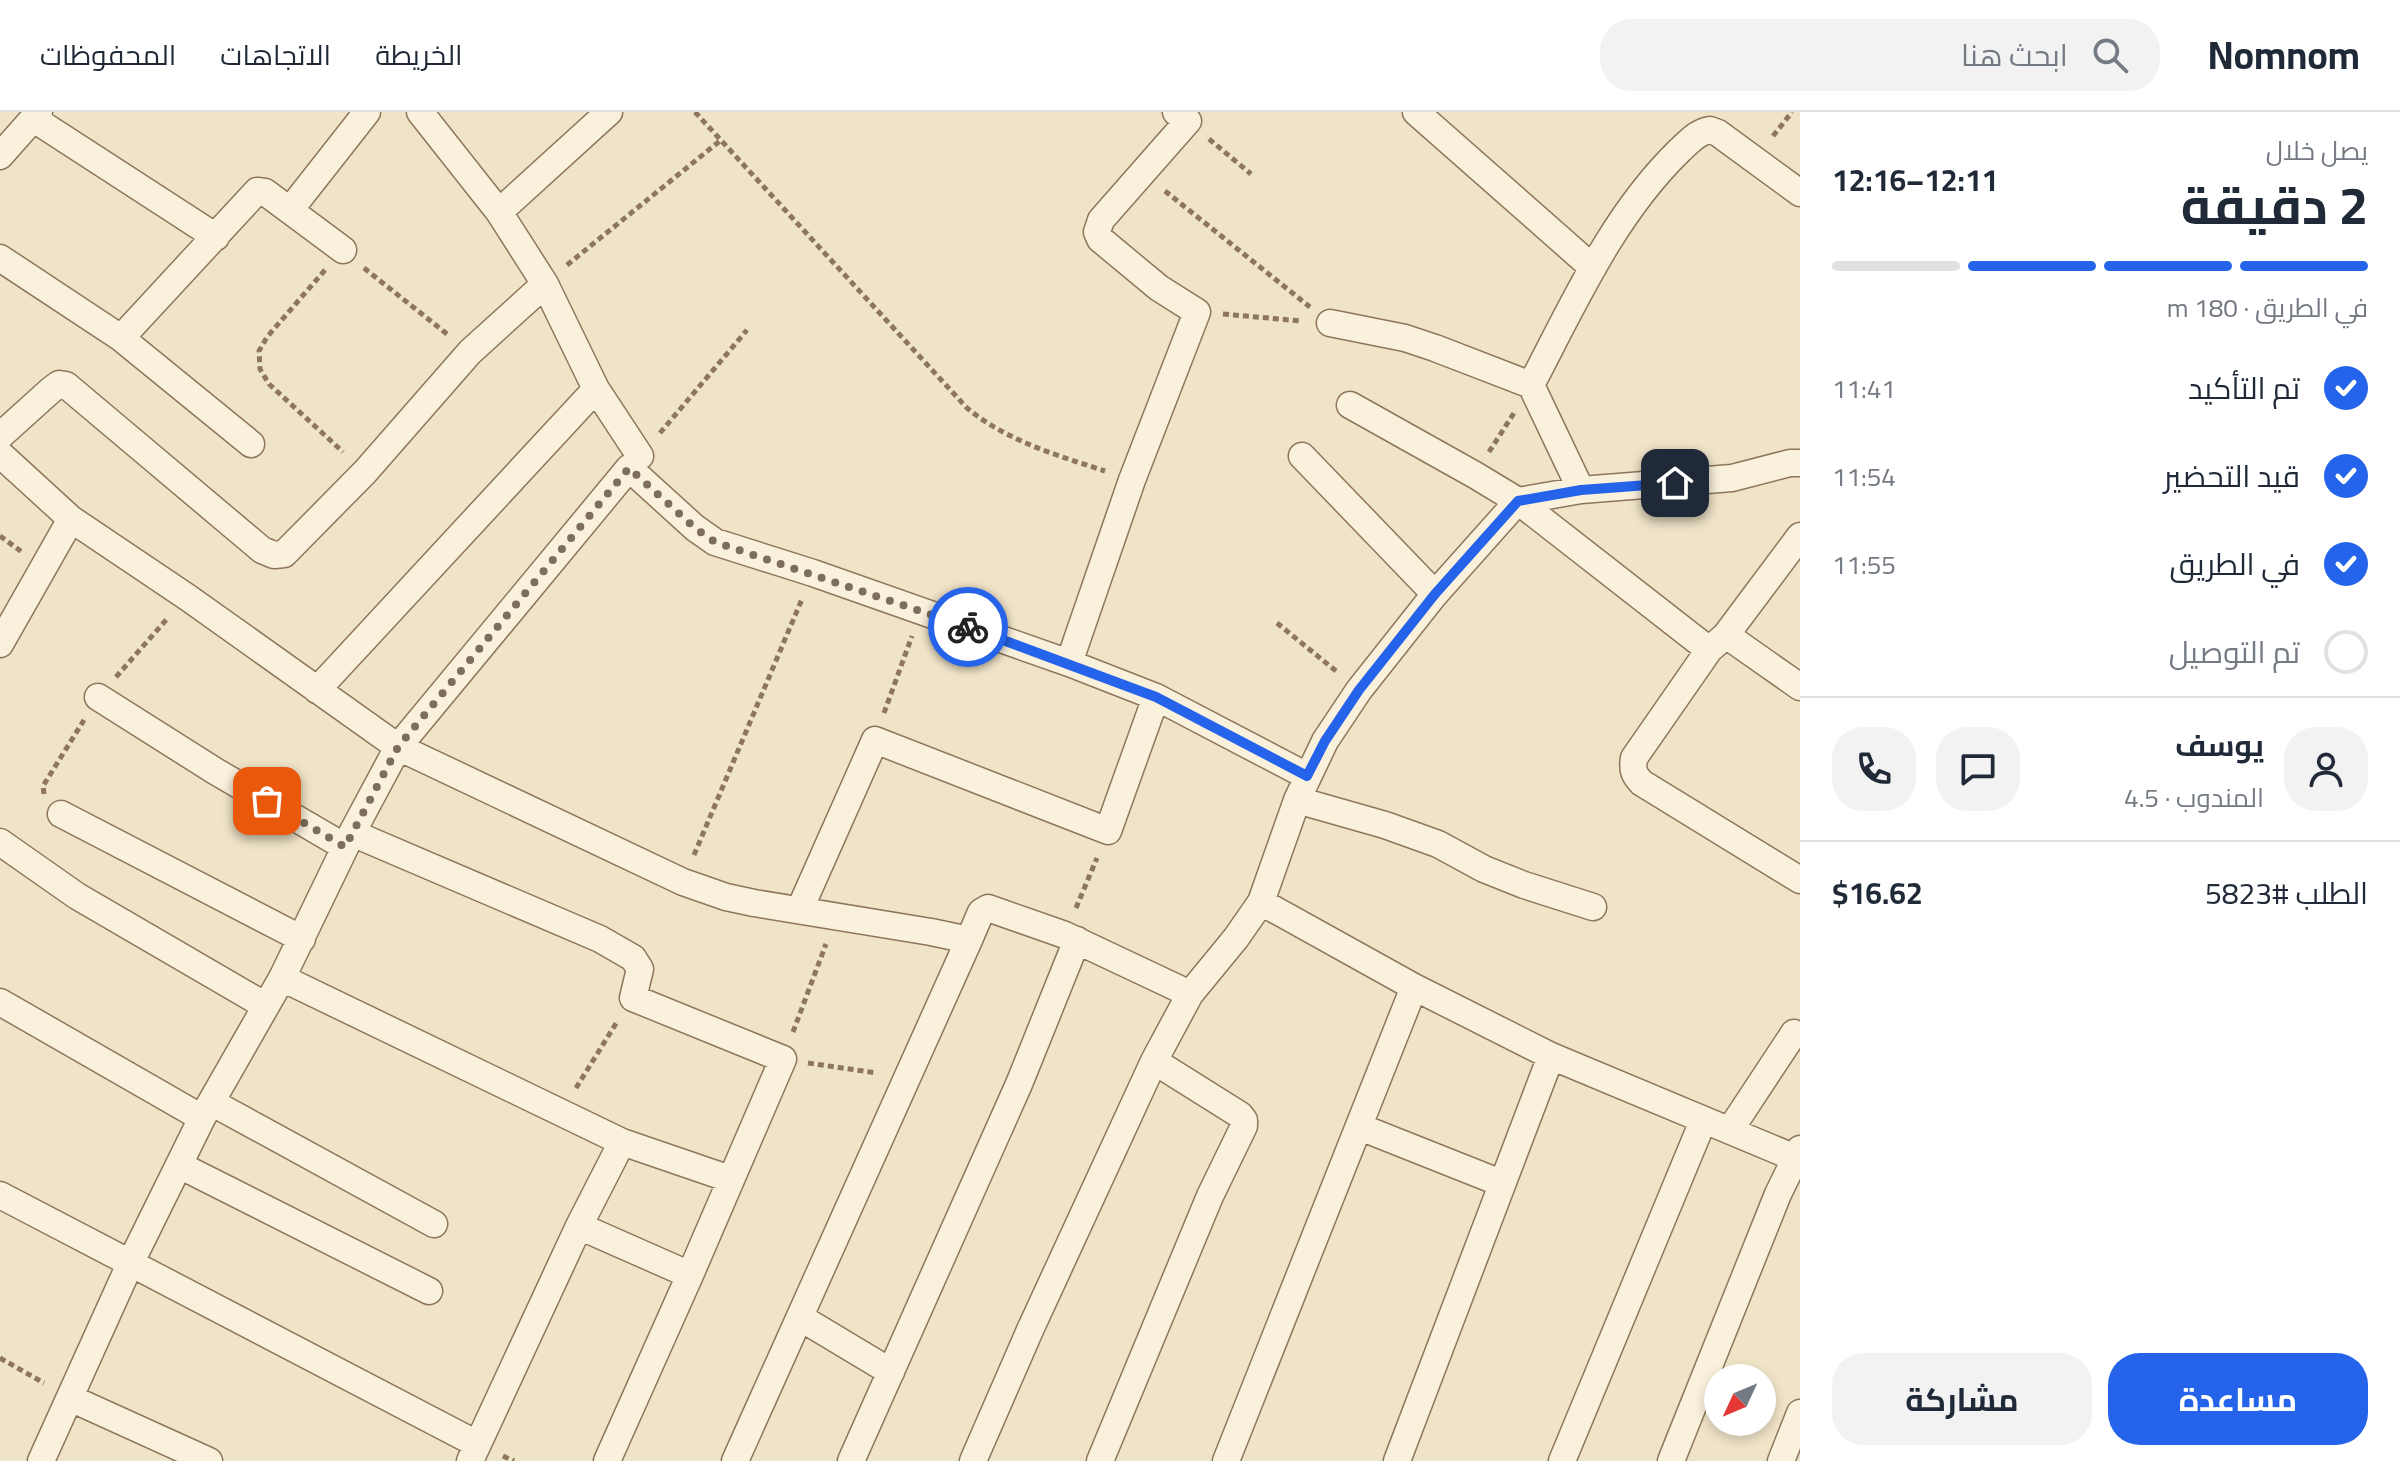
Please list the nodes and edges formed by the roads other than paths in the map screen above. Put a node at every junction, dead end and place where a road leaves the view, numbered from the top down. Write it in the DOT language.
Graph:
graph roads {
  1 [pos="367,112"];
  2 [pos="420,112"];
  3 [pos="609,112"];
  4 [pos="1416,112"];
  5 [pos="36,115"];
  6 [pos="1182,117"];
  7 [pos="0,156"];
  8 [pos="1800,193"];
  9 [pos="290,210"];
  10 [pos="499,212"];
  11 [pos="216,237"];
  12 [pos="343,250"];
  13 [pos="0,258"];
  14 [pos="1593,268"];
  15 [pos="545,284"];
  16 [pos="1330,323"];
  17 [pos="121,338"];
  18 [pos="1531,385"];
  19 [pos="596,389"];
  20 [pos="1350,405"];
  21 [pos="0,436"];
  22 [pos="251,444"];
  23 [pos="0,454"];
  24 [pos="640,456"];
  25 [pos="1302,456"];
  26 [pos="1800,463"];
  27 [pos="1581,490"];
  28 [pos="1518,501"];
  29 [pos="71,519"];
  30 [pos="1800,536"];
  31 [pos="1435,594"];
  32 [pos="1718,642"];
  33 [pos="0,644"];
  34 [pos="1069,663"];
  35 [pos="1800,687"];
  36 [pos="317,690"];
  37 [pos="98,697"];
  38 [pos="1156,697"];
  39 [pos="398,747"];
  40 [pos="1302,788"];
  41 [pos="61,814"];
  42 [pos="348,840"];
  43 [pos="0,842"];
  44 [pos="1800,880"];
  45 [pos="1261,902"];
  46 [pos="1593,907"];
  47 [pos="800,909"];
  48 [pos="1071,937"];
  49 [pos="302,939"];
  50 [pos="969,940"];
  51 [pos="282,978"];
  52 [pos="1414,987"];
  53 [pos="1190,994"];
  54 [pos="0,1002"];
  55 [pos="266,1006"];
  56 [pos="1794,1033"];
  57 [pos="1551,1056"];
  58 [pos="1154,1061"];
  59 [pos="207,1110"];
  60 [pos="1703,1121"];
  61 [pos="1360,1127"];
  62 [pos="1730,1130"];
  63 [pos="622,1142"];
  64 [pos="1799,1156"];
  65 [pos="179,1165"];
  66 [pos="730,1179"];
  67 [pos="1501,1183"];
  68 [pos="0,1195"];
  69 [pos="434,1224"];
  70 [pos="579,1226"];
  71 [pos="130,1264"];
  72 [pos="690,1275"];
  73 [pos="429,1291"];
  74 [pos="801,1318"];
  75 [pos="891,1372"];
  76 [pos="70,1398"];
  77 [pos="1800,1413"];
  78 [pos="473,1452"];
  79 [pos="49,1458"];
  80 [pos="209,1461"];
  81 [pos="607,1461"];
  82 [pos="735,1461"];
  83 [pos="851,1461"];
  84 [pos="973,1461"];
  85 [pos="1100,1461"];
  86 [pos="1226,1461"];
  87 [pos="1397,1461"];
  88 [pos="1562,1461"];
  89 [pos="1671,1461"];
  90 [pos="1781,1461"];
  1 -- 9 [label="street"];
  2 -- 10 [label="street"];
  3 -- 10 [label="street"];
  4 -- 14 [label="street"];
  5 -- 7 [label="street"];
  5 -- 11 [label="street"];
  6 -- 34 [label="street"];
  8 -- 14 [label="street"];
  9 -- 11 [label="street"];
  9 -- 12 [label="street"];
  10 -- 15 [label="street"];
  11 -- 17 [label="street"];
  13 -- 17 [label="street"];
  14 -- 18 [label="street"];
  15 -- 19 [label="street"];
  15 -- 21 [label="street"];
  16 -- 18 [label="street"];
  17 -- 22 [label="street"];
  18 -- 27 [label="street"];
  19 -- 24 [label="street"];
  19 -- 36 [label="street"];
  20 -- 28 [label="street"];
  23 -- 29 [label="street"];
  25 -- 31 [label="street"];
  26 -- 27 [label="street"];
  27 -- 28 [label="street"];
  28 -- 31 [label="street"];
  28 -- 32 [label="street"];
  29 -- 33 [label="street"];
  29 -- 36 [label="street"];
  30 -- 32 [label="street"];
  31 -- 40 [label="street"];
  32 -- 35 [label="street"];
  32 -- 44 [label="street"];
  34 -- 38 [label="street"];
  34 -- 39 [label="street"];
  36 -- 39 [label="street"];
  37 -- 42 [label="street"];
  38 -- 40 [label="street"];
  38 -- 47 [label="street"];
  39 -- 42 [label="street"];
  39 -- 47 [label="street"];
  40 -- 45 [label="street"];
  40 -- 46 [label="street"];
  41 -- 49 [label="street"];
  42 -- 49 [label="street"];
  42 -- 66 [label="street"];
  43 -- 55 [label="street"];
  45 -- 52 [label="street"];
  45 -- 53 [label="street"];
  47 -- 50 [label="street"];
  48 -- 50 [label="street"];
  48 -- 53 [label="street"];
  48 -- 75 [label="street"];
  49 -- 51 [label="street"];
  50 -- 74 [label="street"];
  51 -- 55 [label="street"];
  51 -- 63 [label="street"];
  52 -- 57 [label="street"];
  52 -- 61 [label="street"];
  53 -- 58 [label="street"];
  54 -- 59 [label="street"];
  55 -- 59 [label="street"];
  56 -- 62 [label="street"];
  57 -- 60 [label="street"];
  57 -- 67 [label="street"];
  58 -- 84 [label="street"];
  58 -- 85 [label="street"];
  59 -- 65 [label="street"];
  59 -- 69 [label="street"];
  60 -- 62 [label="street"];
  60 -- 88 [label="street"];
  61 -- 67 [label="street"];
  61 -- 86 [label="street"];
  62 -- 64 [label="street"];
  63 -- 66 [label="street"];
  63 -- 70 [label="street"];
  64 -- 89 [label="street"];
  65 -- 71 [label="street"];
  65 -- 73 [label="street"];
  66 -- 72 [label="street"];
  67 -- 87 [label="street"];
  68 -- 71 [label="street"];
  70 -- 72 [label="street"];
  70 -- 78 [label="street"];
  71 -- 76 [label="street"];
  71 -- 78 [label="street"];
  72 -- 81 [label="street"];
  74 -- 75 [label="street"];
  74 -- 82 [label="street"];
  75 -- 83 [label="street"];
  76 -- 79 [label="street"];
  76 -- 80 [label="street"];
  77 -- 90 [label="street"];
}
